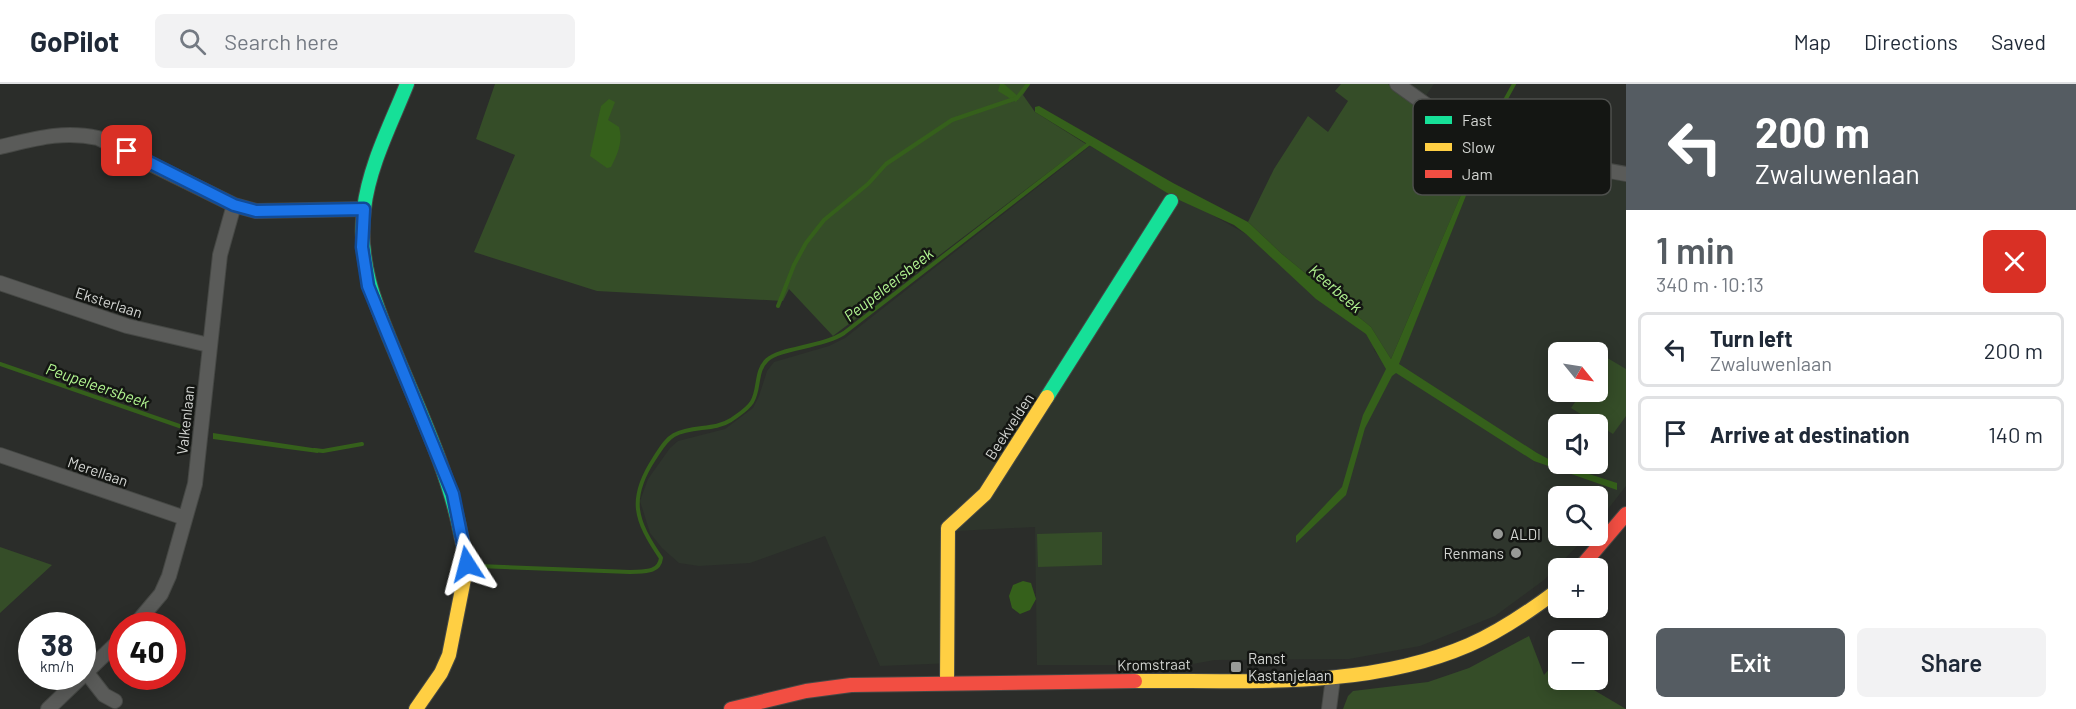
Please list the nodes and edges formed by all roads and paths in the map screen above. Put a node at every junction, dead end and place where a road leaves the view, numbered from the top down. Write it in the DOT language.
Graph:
graph roads {
  1 [pos="407,84"];
  2 [pos="1397,84"];
  3 [pos="1418,99"];
  4 [pos="0,147"];
  5 [pos="1611,171"];
  6 [pos="1626,174"];
  7 [pos="1172,201"];
  8 [pos="234,205"];
  9 [pos="364,209"];
  10 [pos="0,283"];
  11 [pos="209,345"];
  12 [pos="0,455"];
  13 [pos="1626,514"];
  14 [pos="184,518"];
  15 [pos="1589,558"];
  16 [pos="1548,597"];
  17 [pos="146,612"];
  18 [pos="108,656"];
  19 [pos="96,672"];
  20 [pos="1333,678"];
  21 [pos="947,683"];
  22 [pos="96,685"];
  23 [pos="74,690"];
  24 [pos="118,705"];
  25 [pos="48,709"];
  26 [pos="417,709"];
  27 [pos="731,709"];
  28 [pos="1329,709"];
  1 -- 9 [label="street"];
  2 -- 3 [label="street"];
  4 -- 8 [label="street"];
  5 -- 6 [label="street"];
  7 -- 21 [label="street, Beekvelden"];
  8 -- 9 [label="street"];
  8 -- 11 [label="street, Valkenlaan"];
  9 -- 26 [label="street"];
  10 -- 11 [label="street, Eksterlaan"];
  11 -- 14 [label="street, Valkenlaan"];
  12 -- 14 [label="street, Merellaan"];
  13 -- 15 [label="street"];
  14 -- 17 [label="street, Valkenlaan"];
  16 -- 20 [label="street, Kromstraat"];
  18 -- 19 [label="street"];
  20 -- 21 [label="street, Kromstraat"];
  20 -- 28 [label="street"];
  21 -- 27 [label="street, Kromstraat"];
  22 -- 24 [label="street"];
  23 -- 25 [label="street"];
}
